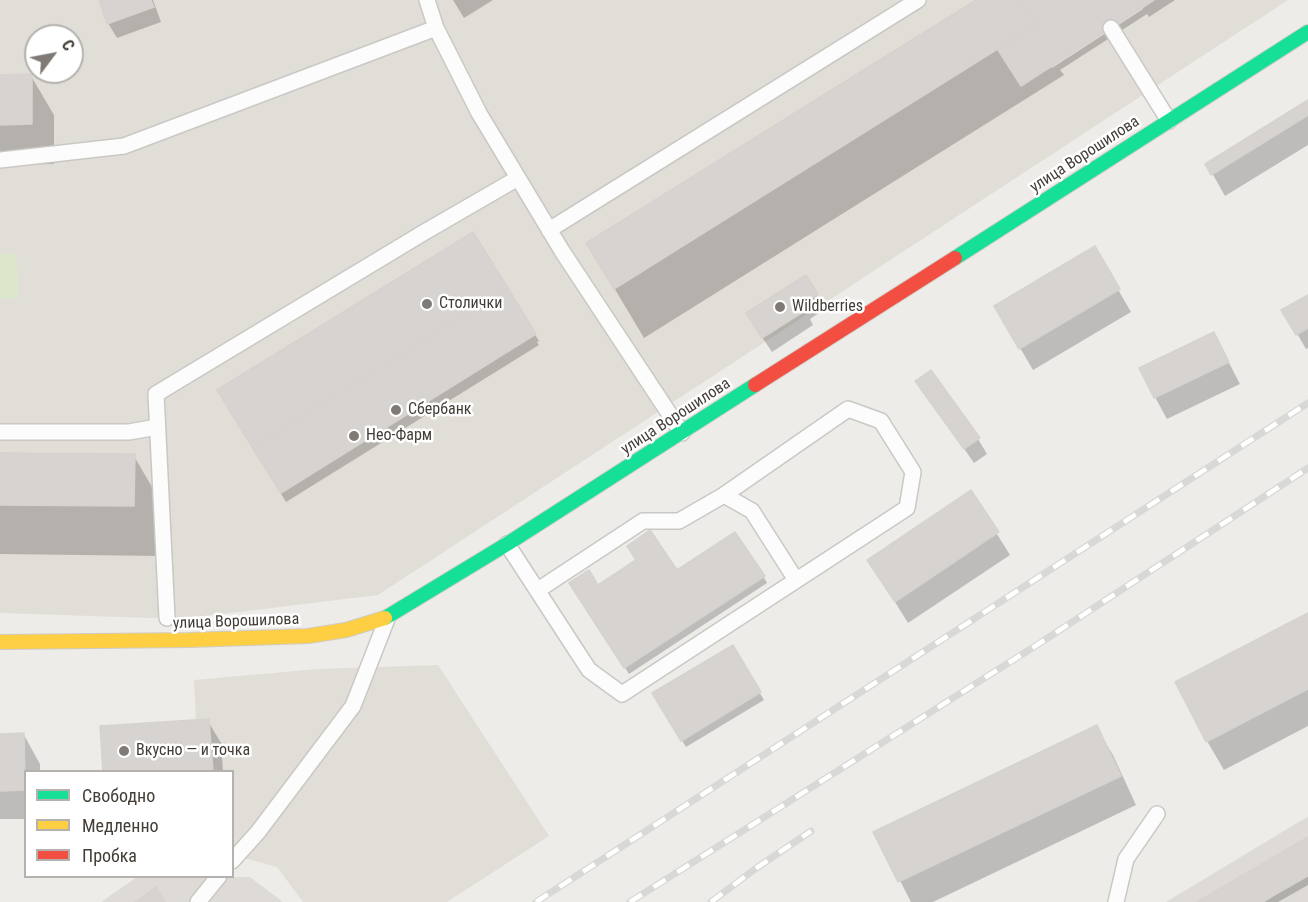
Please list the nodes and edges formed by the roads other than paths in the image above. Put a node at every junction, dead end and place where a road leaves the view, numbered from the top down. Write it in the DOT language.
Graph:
graph roads {
  1 [pos="427,0"];
  2 [pos="918,0"];
  3 [pos="436,28"];
  4 [pos="1111,28"];
  5 [pos="1308,32"];
  6 [pos="1169,121"];
  7 [pos="0,160"];
  8 [pos="518,178"];
  9 [pos="549,230"];
  10 [pos="157,427"];
  11 [pos="0,432"];
  12 [pos="682,433"];
  13 [pos="724,495"];
  14 [pos="507,544"];
  15 [pos="796,580"];
  16 [pos="538,591"];
  17 [pos="388,617"];
  18 [pos="167,618"];
  19 [pos="0,642"];
  20 [pos="1156,814"];
  21 [pos="234,859"];
  22 [pos="217,878"];
  23 [pos="198,902"];
  24 [pos="1116,902"];
  1 -- 3 [label="lane"];
  2 -- 9 [label="lane"];
  3 -- 7 [label="lane"];
  3 -- 8 [label="lane"];
  4 -- 6 [label="lane"];
  5 -- 6 [label="main road, улица Ворошилова"];
  6 -- 12 [label="main road, улица Ворошилова"];
  8 -- 9 [label="lane"];
  8 -- 10 [label="lane"];
  9 -- 12 [label="lane"];
  10 -- 11 [label="lane"];
  10 -- 18 [label="lane"];
  12 -- 14 [label="main road, улица Ворошилова"];
  13 -- 15 [label="lane"];
  13 -- 15 [label="lane"];
  13 -- 16 [label="lane"];
  14 -- 16 [label="lane"];
  14 -- 17 [label="main road, улица Ворошилова"];
  15 -- 16 [label="lane"];
  17 -- 19 [label="main road, улица Ворошилова"];
  17 -- 21 [label="lane"];
  20 -- 24 [label="lane"];
  22 -- 23 [label="lane"];
}
